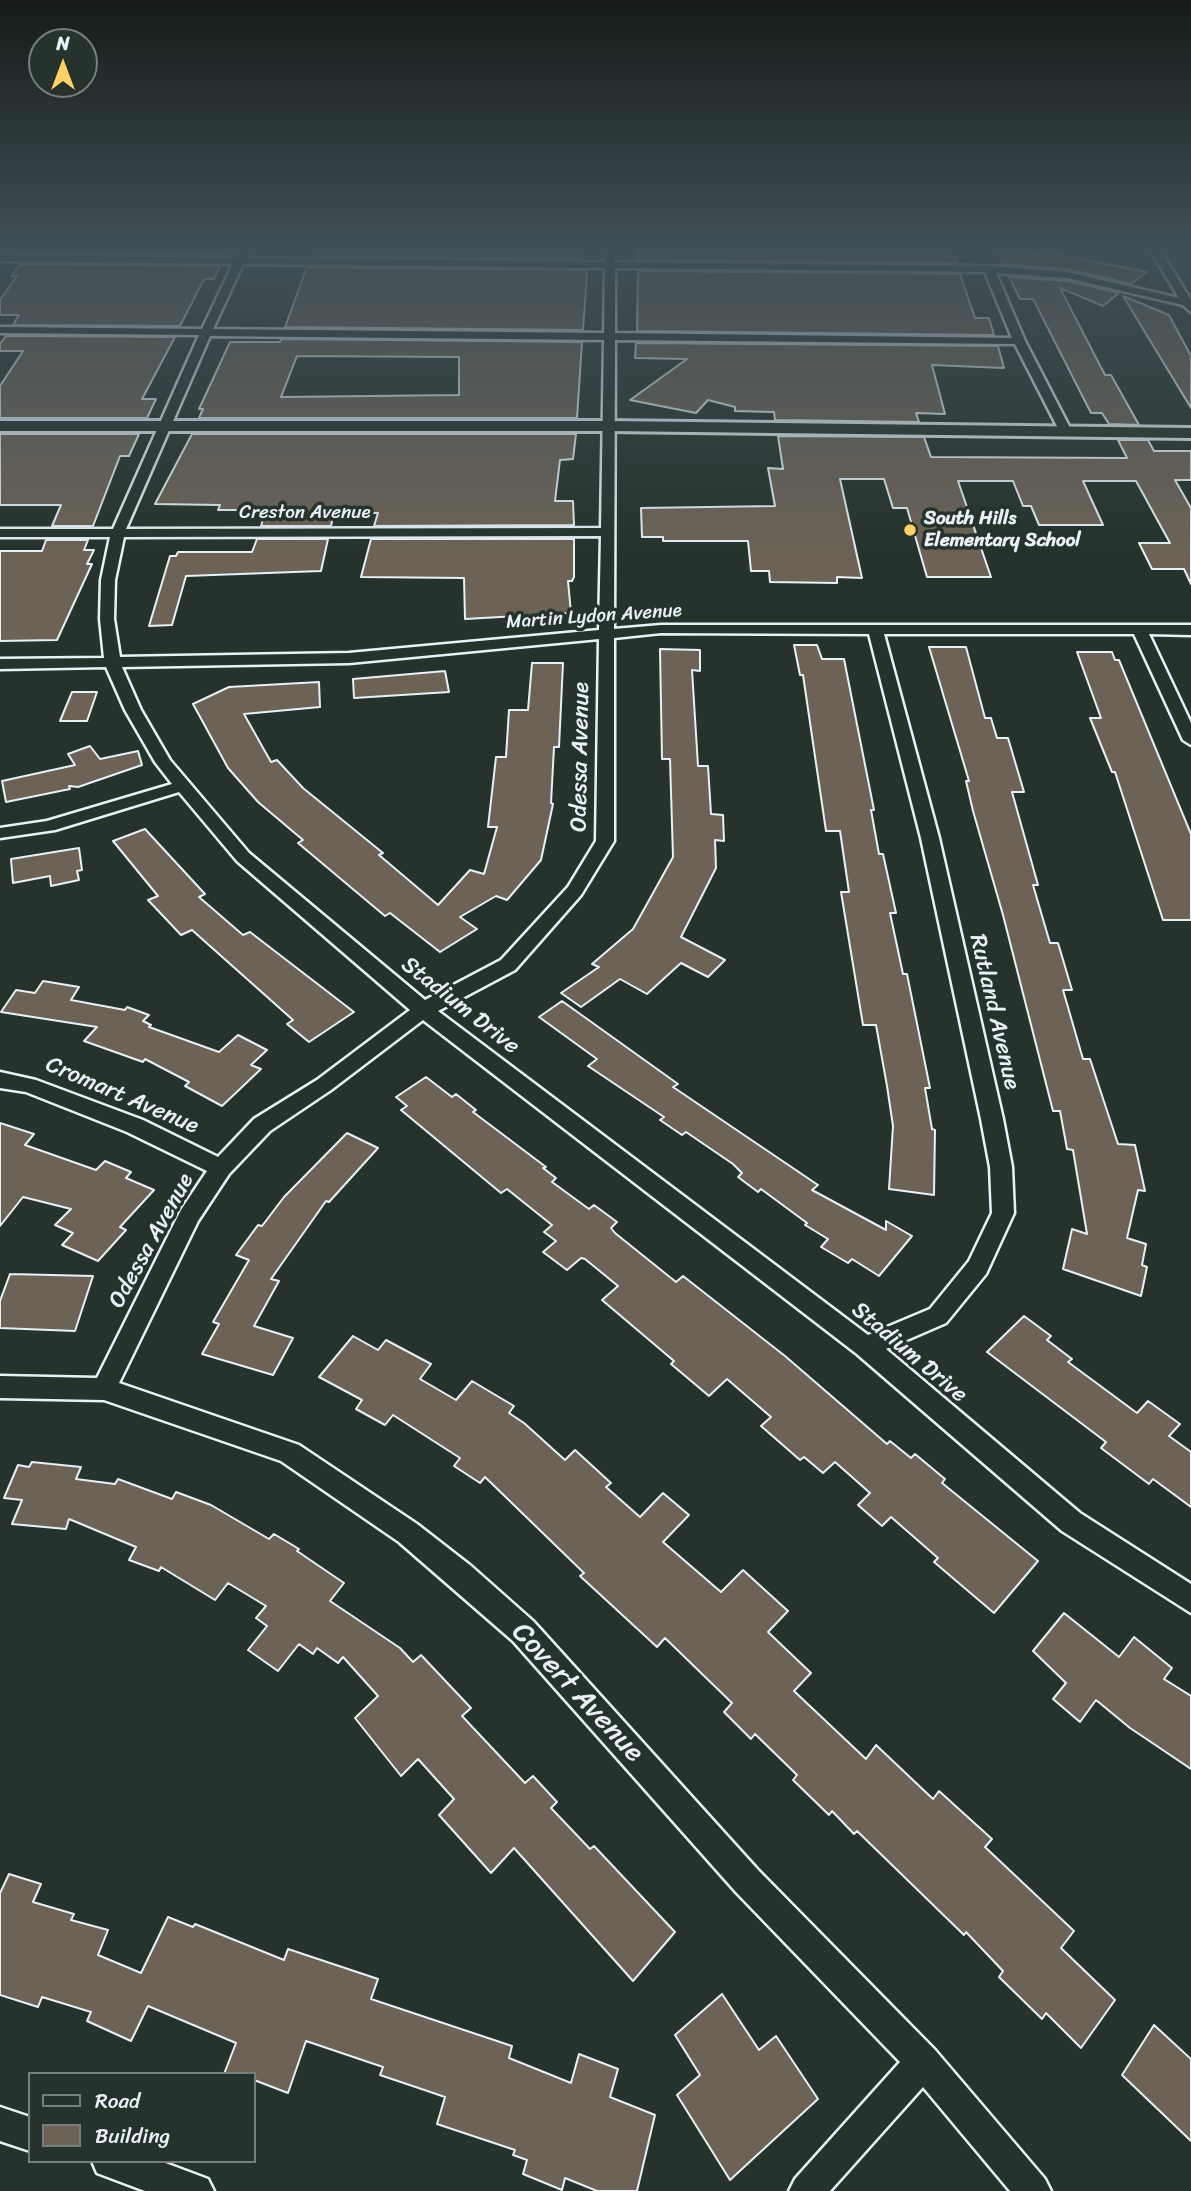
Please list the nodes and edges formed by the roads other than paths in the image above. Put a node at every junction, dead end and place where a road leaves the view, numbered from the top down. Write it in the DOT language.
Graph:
graph roads {
  1 [pos="197,350"];
  2 [pos="609,350"];
  3 [pos="1024,350"];
  4 [pos="0,426"];
  5 [pos="162,426"];
  6 [pos="608,426"];
  7 [pos="1066,432"];
  8 [pos="1191,433"];
  9 [pos="118,532"];
  10 [pos="609,532"];
  11 [pos="0,533"];
  12 [pos="875,629"];
  13 [pos="1139,629"];
  14 [pos="1191,630"];
  15 [pos="608,632"];
  16 [pos="0,664"];
  17 [pos="113,664"];
  18 [pos="1191,740"];
  19 [pos="181,786"];
  20 [pos="0,833"];
  21 [pos="423,1010"];
  22 [pos="0,1080"];
  23 [pos="221,1168"];
  24 [pos="866,1347"];
  25 [pos="0,1387"];
  26 [pos="104,1389"];
  27 [pos="1191,1600"];
  28 [pos="923,2062"];
  29 [pos="0,2124"];
  30 [pos="28,2133"];
  31 [pos="115,2163"];
  32 [pos="196,2191"];
  33 [pos="807,2191"];
  34 [pos="1033,2191"];
  1 -- 5 [label="street, Stadium Drive"];
  2 -- 6 [label="street, Odessa Avenue"];
  3 -- 7 [label="street"];
  4 -- 5 [label="street"];
  5 -- 6 [label="street"];
  5 -- 9 [label="street, Stadium Drive"];
  6 -- 7 [label="street"];
  6 -- 10 [label="street, Odessa Avenue"];
  7 -- 8 [label="street"];
  9 -- 10 [label="street, Creston Avenue"];
  9 -- 11 [label="street, Creston Avenue"];
  9 -- 17 [label="street, Stadium Drive"];
  10 -- 15 [label="street, Odessa Avenue"];
  12 -- 13 [label="street, Martin Lydon Avenue"];
  12 -- 15 [label="street, Martin Lydon Avenue"];
  12 -- 24 [label="street, Rutland Avenue"];
  13 -- 14 [label="street, Martin Lydon Avenue"];
  13 -- 18 [label="street"];
  15 -- 17 [label="street, Martin Lydon Avenue"];
  15 -- 21 [label="street, Odessa Avenue"];
  16 -- 17 [label="street, Martin Lydon Avenue"];
  17 -- 19 [label="street, Stadium Drive"];
  19 -- 20 [label="street"];
  19 -- 21 [label="street, Stadium Drive"];
  21 -- 23 [label="street, Odessa Avenue"];
  21 -- 24 [label="street, Stadium Drive"];
  22 -- 23 [label="street, Cromart Avenue"];
  23 -- 26 [label="street, Odessa Avenue"];
  24 -- 27 [label="street, Stadium Drive"];
  25 -- 26 [label="street, Covert Avenue"];
  26 -- 28 [label="street, Covert Avenue"];
  28 -- 33 [label="street"];
  28 -- 34 [label="street, Covert Avenue"];
  29 -- 30 [label="street"];
  31 -- 32 [label="street"];
}
